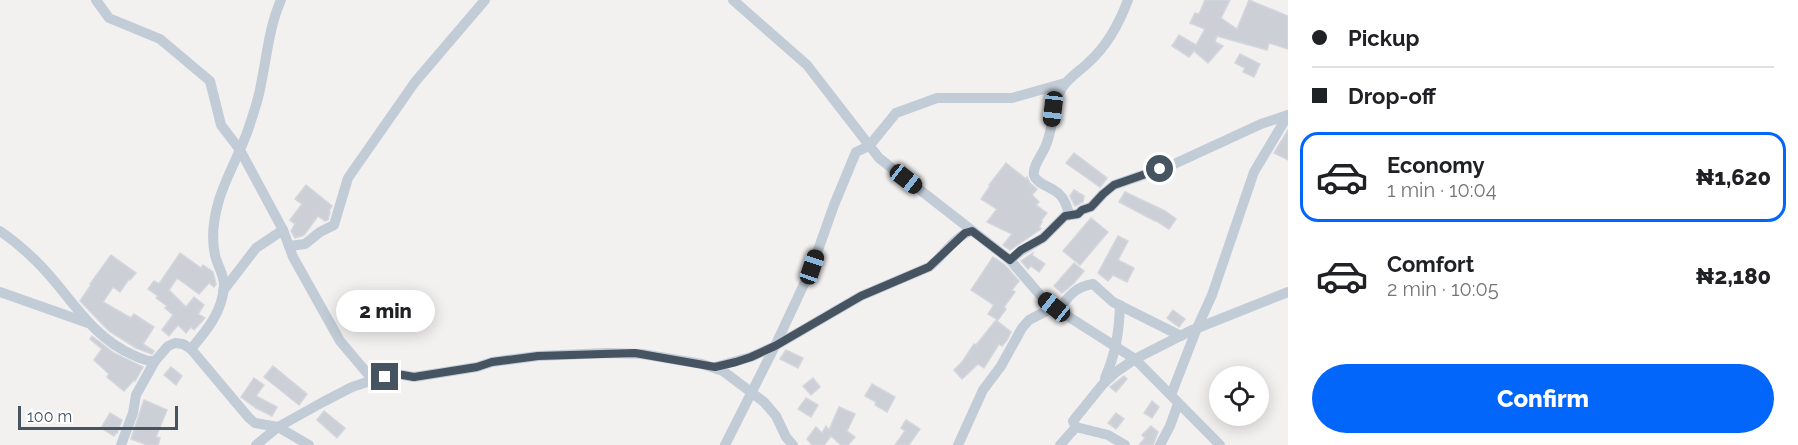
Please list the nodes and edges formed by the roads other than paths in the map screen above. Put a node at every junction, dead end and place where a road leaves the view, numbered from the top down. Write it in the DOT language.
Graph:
graph roads {
  1 [pos="96,0"];
  2 [pos="281,0"];
  3 [pos="485,0"];
  4 [pos="733,0"];
  5 [pos="1128,0"];
  6 [pos="1065,83"];
  7 [pos="1288,115"];
  8 [pos="869,146"];
  9 [pos="240,150"];
  10 [pos="1069,214"];
  11 [pos="283,230"];
  12 [pos="0,231"];
  13 [pos="972,231"];
  14 [pos="289,246"];
  15 [pos="1010,260"];
  16 [pos="222,291"];
  17 [pos="0,292"];
  18 [pos="1288,292"];
  19 [pos="1120,305"];
  20 [pos="1056,308"];
  21 [pos="89,324"];
  22 [pos="1197,328"];
  23 [pos="1181,336"];
  24 [pos="775,346"];
  25 [pos="1116,346"];
  26 [pos="191,349"];
  27 [pos="1136,359"];
  28 [pos="155,361"];
  29 [pos="715,367"];
  30 [pos="373,380"];
  31 [pos="1103,384"];
  32 [pos="751,391"];
  33 [pos="1175,399"];
  34 [pos="278,427"];
  35 [pos="1076,427"];
  36 [pos="121,445"];
  37 [pos="256,445"];
  38 [pos="309,445"];
  39 [pos="725,445"];
  40 [pos="793,445"];
  41 [pos="958,445"];
  42 [pos="1060,445"];
  43 [pos="1125,445"];
  44 [pos="1160,445"];
  45 [pos="1220,445"];
  1 -- 9 [label="street"];
  2 -- 9 [label="street"];
  3 -- 14 [label="street"];
  4 -- 8 [label="street"];
  5 -- 6 [label="street"];
  6 -- 8 [label="street"];
  6 -- 10 [label="street"];
  7 -- 10 [label="street"];
  7 -- 22 [label="street"];
  8 -- 13 [label="street"];
  8 -- 24 [label="street"];
  9 -- 11 [label="street"];
  9 -- 16 [label="street"];
  10 -- 15 [label="street"];
  11 -- 14 [label="street"];
  11 -- 16 [label="street"];
  12 -- 21 [label="street"];
  13 -- 15 [label="street"];
  13 -- 24 [label="street"];
  14 -- 30 [label="street"];
  15 -- 20 [label="street"];
  16 -- 26 [label="street"];
  17 -- 21 [label="street"];
  18 -- 22 [label="street"];
  19 -- 20 [label="street"];
  19 -- 23 [label="street"];
  19 -- 25 [label="street"];
  20 -- 25 [label="street"];
  20 -- 41 [label="street"];
  21 -- 28 [label="street"];
  22 -- 23 [label="street"];
  22 -- 33 [label="street"];
  23 -- 27 [label="street"];
  24 -- 29 [label="street"];
  24 -- 32 [label="street"];
  25 -- 27 [label="street"];
  25 -- 31 [label="street"];
  26 -- 28 [label="street"];
  26 -- 34 [label="street"];
  27 -- 31 [label="street"];
  27 -- 33 [label="street"];
  28 -- 36 [label="street"];
  29 -- 30 [label="street"];
  29 -- 32 [label="street"];
  30 -- 34 [label="street"];
  31 -- 35 [label="street"];
  32 -- 39 [label="street"];
  32 -- 40 [label="street"];
  33 -- 44 [label="street"];
  33 -- 45 [label="street"];
  34 -- 37 [label="street"];
  34 -- 38 [label="street"];
  35 -- 42 [label="street"];
  35 -- 43 [label="street"];
}
